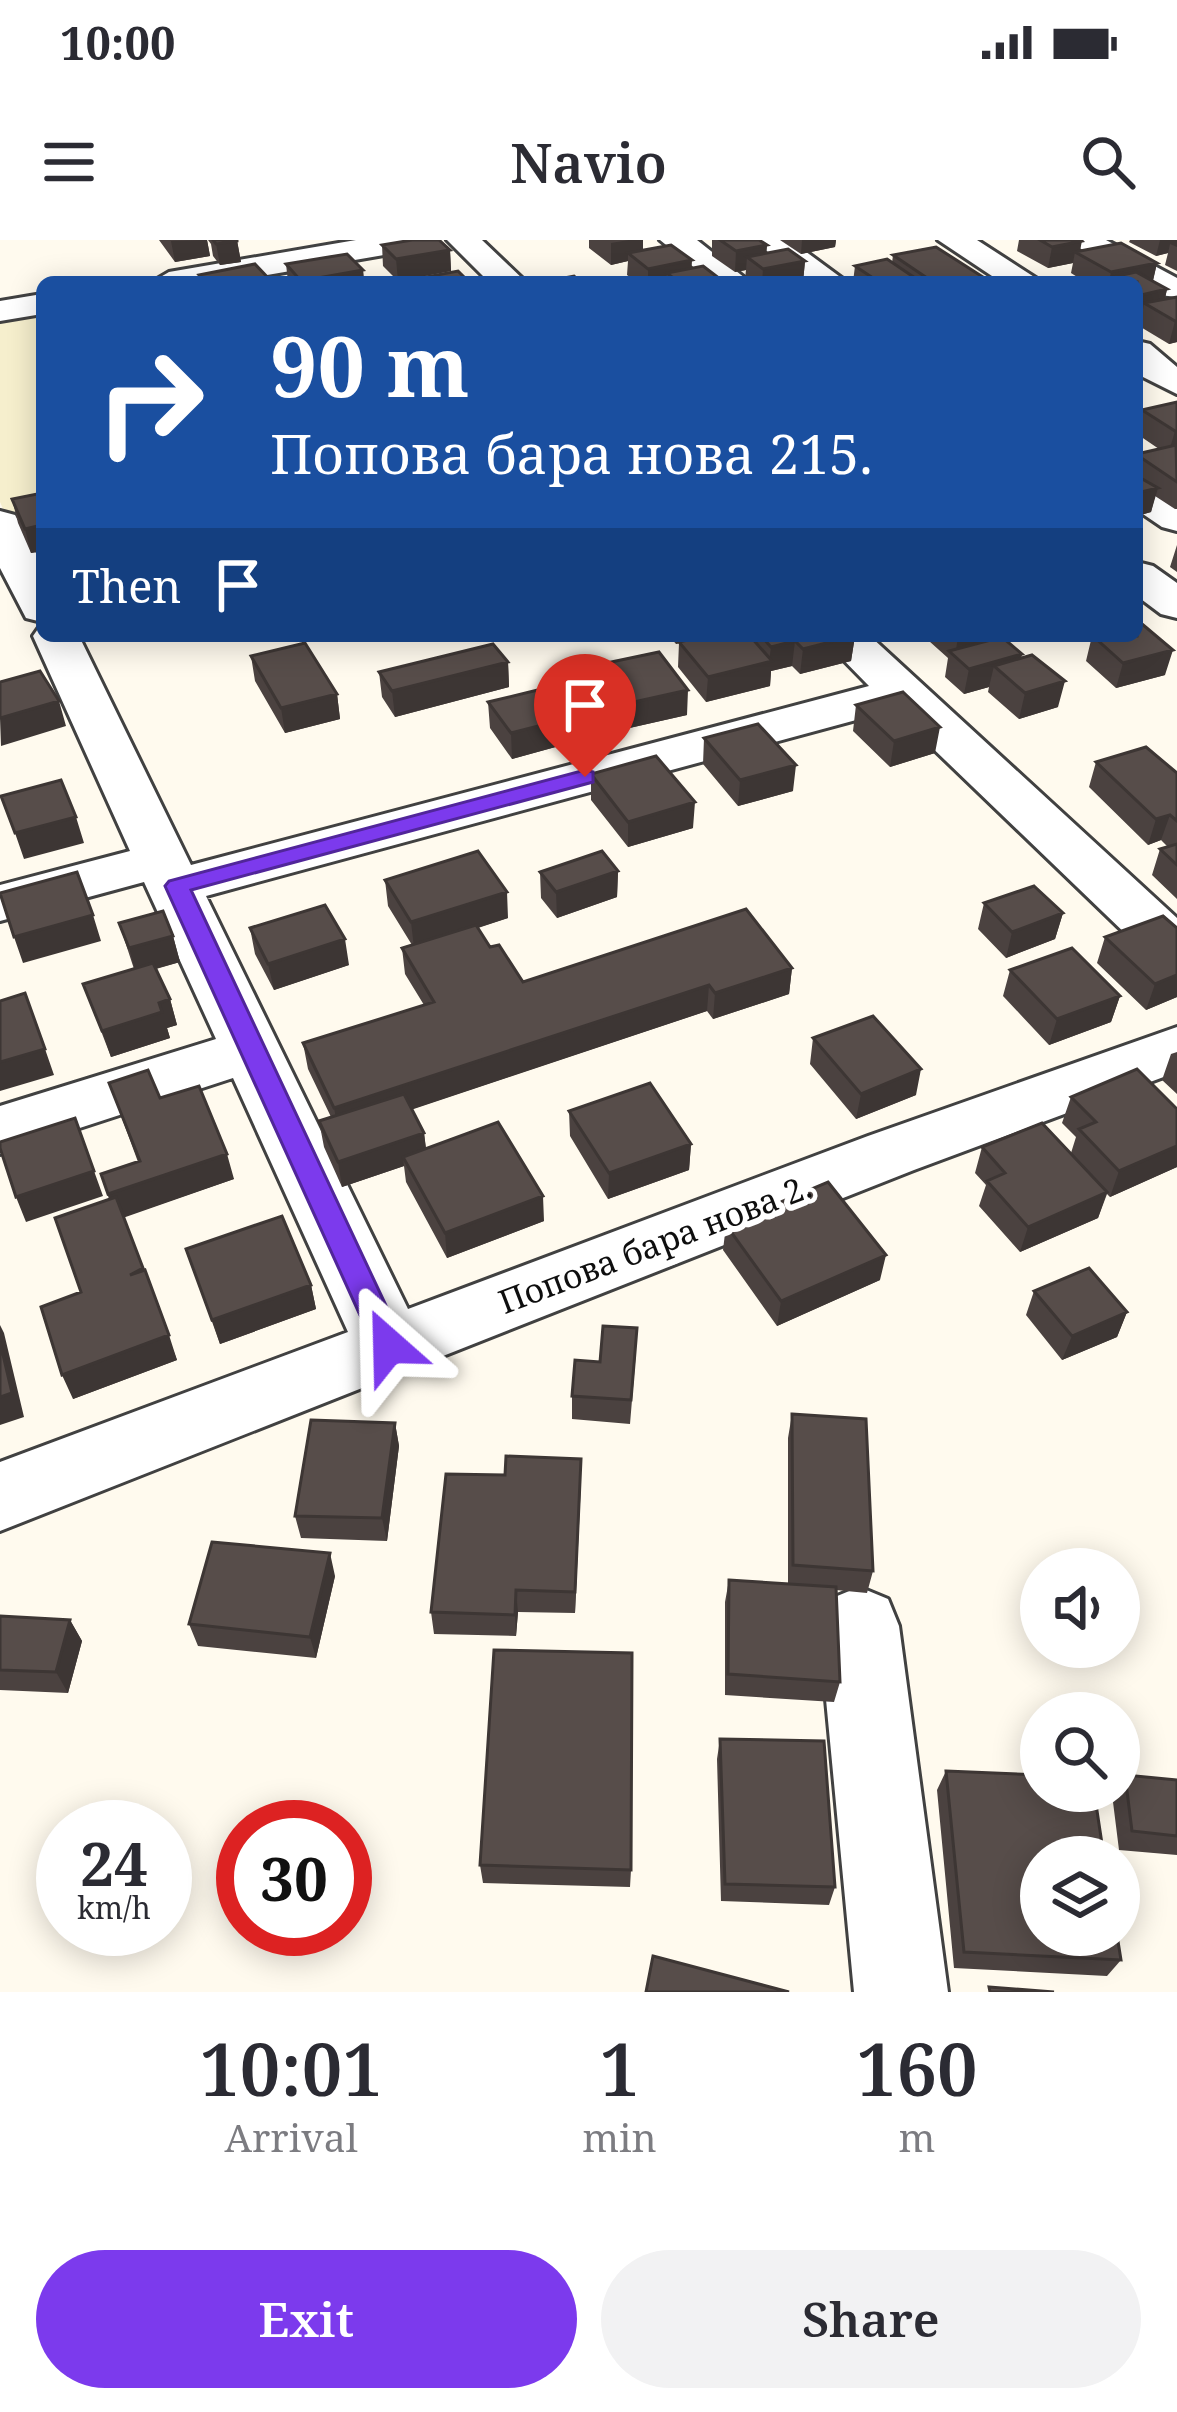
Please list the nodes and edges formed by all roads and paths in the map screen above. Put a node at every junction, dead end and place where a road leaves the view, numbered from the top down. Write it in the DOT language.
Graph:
graph roads {
  1 [pos="413,240"];
  2 [pos="463,240"];
  3 [pos="676,240"];
  4 [pos="768,240"];
  5 [pos="954,240"];
  6 [pos="1082,240"];
  7 [pos="339,253"];
  8 [pos="279,262"];
  9 [pos="167,272"];
  10 [pos="362,276"];
  11 [pos="502,276"];
  12 [pos="726,276"];
  13 [pos="821,276"];
  14 [pos="1014,276"];
  15 [pos="1171,288"];
  16 [pos="36,305"];
  17 [pos="0,311"];
  18 [pos="1143,362"];
  19 [pos="1177,383"];
  20 [pos="1143,495"];
  21 [pos="1177,518"];
  22 [pos="0,524"];
  23 [pos="1143,579"];
  24 [pos="1177,604"];
  25 [pos="34,614"];
  26 [pos="49,642"];
  27 [pos="849,642"];
  28 [pos="903,692"];
  29 [pos="170,873"];
  30 [pos="0,904"];
  31 [pos="1177,950"];
  32 [pos="1177,1049"];
  33 [pos="251,1050"];
  34 [pos="0,1130"];
  35 [pos="389,1346"];
  36 [pos="0,1497"];
  37 [pos="860,1626"];
  38 [pos="901,1992"];
  1 -- 7 [label="street"];
  2 -- 11 [label="street"];
  3 -- 12 [label="street"];
  4 -- 13 [label="street"];
  5 -- 14 [label="street"];
  6 -- 15 [label="street"];
  7 -- 8 [label="street"];
  7 -- 10 [label="street"];
  8 -- 9 [label="street"];
  16 -- 17 [label="street"];
  18 -- 19 [label="street"];
  20 -- 21 [label="street"];
  22 -- 25 [label="street"];
  23 -- 24 [label="street"];
  26 -- 29 [label="street"];
  27 -- 28 [label="street"];
  28 -- 29 [label="street"];
  28 -- 31 [label="street"];
  29 -- 30 [label="street"];
  29 -- 33 [label="street"];
  32 -- 35 [label="street, Попова бара нова 2."];
  33 -- 34 [label="street"];
  33 -- 35 [label="street"];
  35 -- 36 [label="street, Попова бара нова 2."];
  37 -- 38 [label="street"];
}
